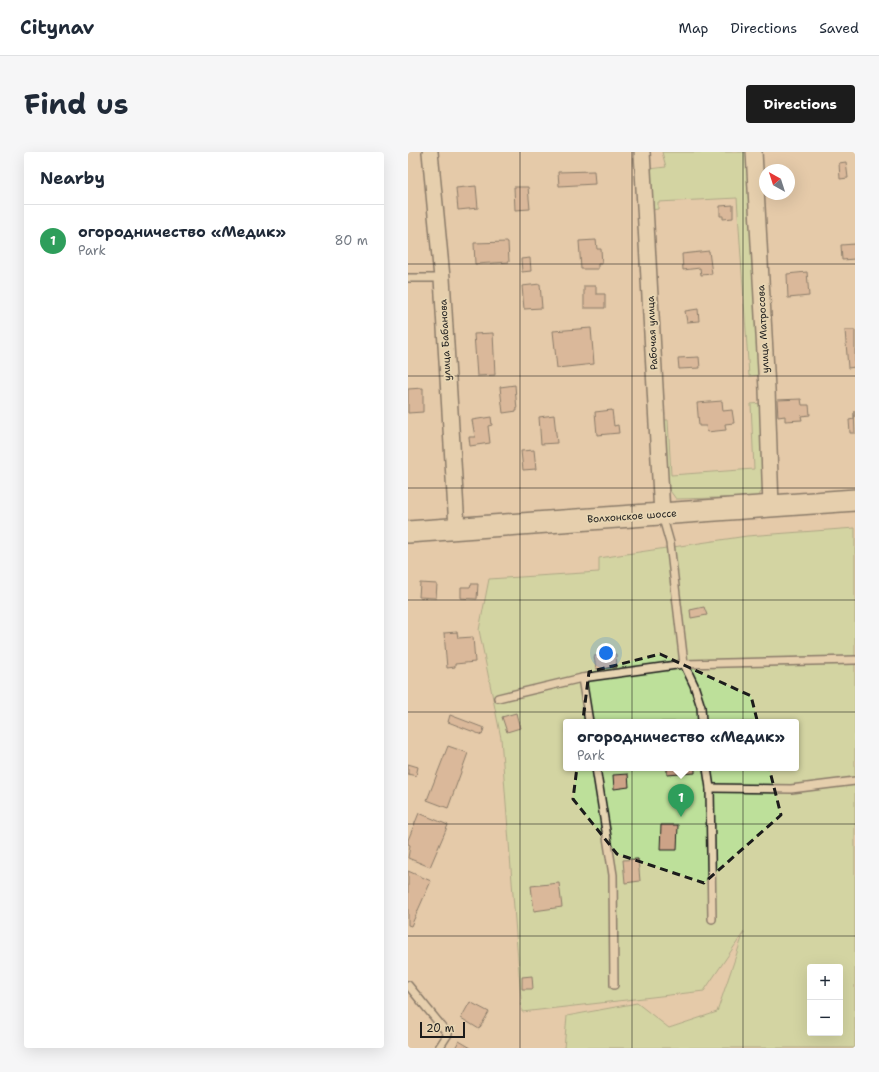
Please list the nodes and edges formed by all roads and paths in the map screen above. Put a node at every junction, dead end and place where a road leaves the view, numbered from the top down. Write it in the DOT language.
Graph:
graph roads {
  1 [pos="430,152"];
  2 [pos="642,152"];
  3 [pos="754,152"];
  4 [pos="408,278"];
  5 [pos="442,278"];
  6 [pos="855,500"];
  7 [pos="771,506"];
  8 [pos="662,514"];
  9 [pos="457,528"];
  10 [pos="408,532"];
  11 [pos="855,660"];
  12 [pos="684,664"];
  13 [pos="582,678"];
  14 [pos="498,698"];
  15 [pos="589,719"];
  16 [pos="702,719"];
  17 [pos="596,771"];
  18 [pos="707,771"];
  19 [pos="855,781"];
  20 [pos="710,788"];
  21 [pos="712,919"];
  22 [pos="408,985"];
  23 [pos="614,985"];
  24 [pos="439,1048"];
  1 -- 5 [label="street, улица Бабанова"];
  2 -- 8 [label="street, Рабочая улица"];
  3 -- 7 [label="street, улица Матросова"];
  4 -- 5 [label="lane"];
  5 -- 9 [label="street, улица Бабанова"];
  6 -- 7 [label="main road, Волхонское шоссе"];
  7 -- 8 [label="main road, Волхонское шоссе"];
  8 -- 9 [label="main road, Волхонское шоссе"];
  8 -- 12 [label="lane"];
  9 -- 10 [label="main road, Волхонское шоссе"];
  11 -- 12 [label="lane"];
  12 -- 13 [label="lane"];
  12 -- 16 [label="lane"];
  13 -- 14 [label="lane"];
  13 -- 15 [label="lane"];
  17 -- 23 [label="lane"];
  18 -- 20 [label="lane"];
  19 -- 20 [label="lane"];
  20 -- 21 [label="lane"];
  22 -- 24 [label="lane"];
}
